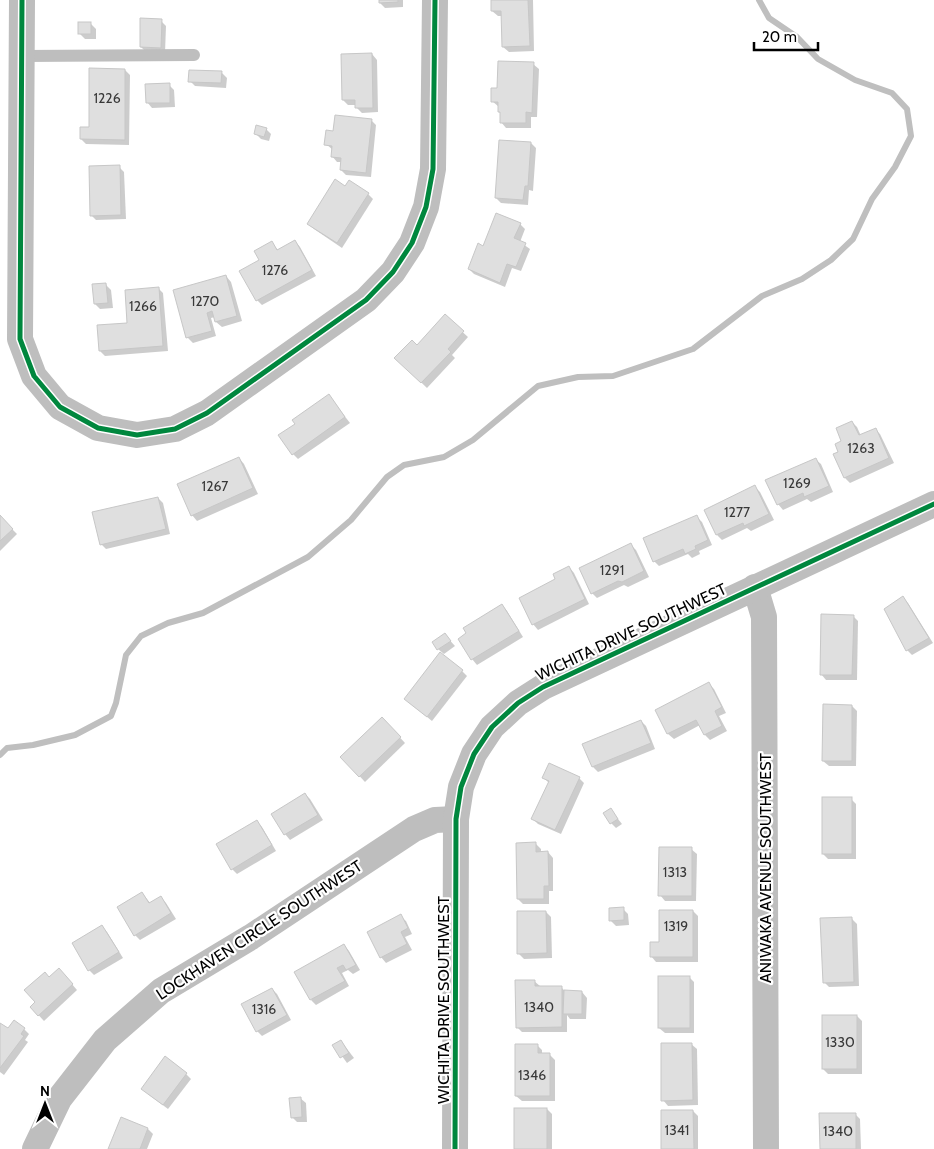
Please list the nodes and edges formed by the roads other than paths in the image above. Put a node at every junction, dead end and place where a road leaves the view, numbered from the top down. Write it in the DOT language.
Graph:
graph roads {
  1 [pos="22,0"];
  2 [pos="435,0"];
  3 [pos="194,55"];
  4 [pos="22,56"];
  5 [pos="934,504"];
  6 [pos="755,588"];
  7 [pos="456,819"];
  8 [pos="35,1149"];
  9 [pos="455,1149"];
  10 [pos="766,1149"];
  1 -- 4 [label="street"];
  2 -- 4 [label="street"];
  3 -- 4 [label="lane"];
  5 -- 6 [label="street, WICHITA DRIVE SOUTHWEST"];
  6 -- 7 [label="street, WICHITA DRIVE SOUTHWEST"];
  6 -- 10 [label="street, ANIWAKA AVENUE SOUTHWEST"];
  7 -- 8 [label="street, LOCKHAVEN CIRCLE SOUTHWEST"];
  7 -- 9 [label="street, WICHITA DRIVE SOUTHWEST"];
}
